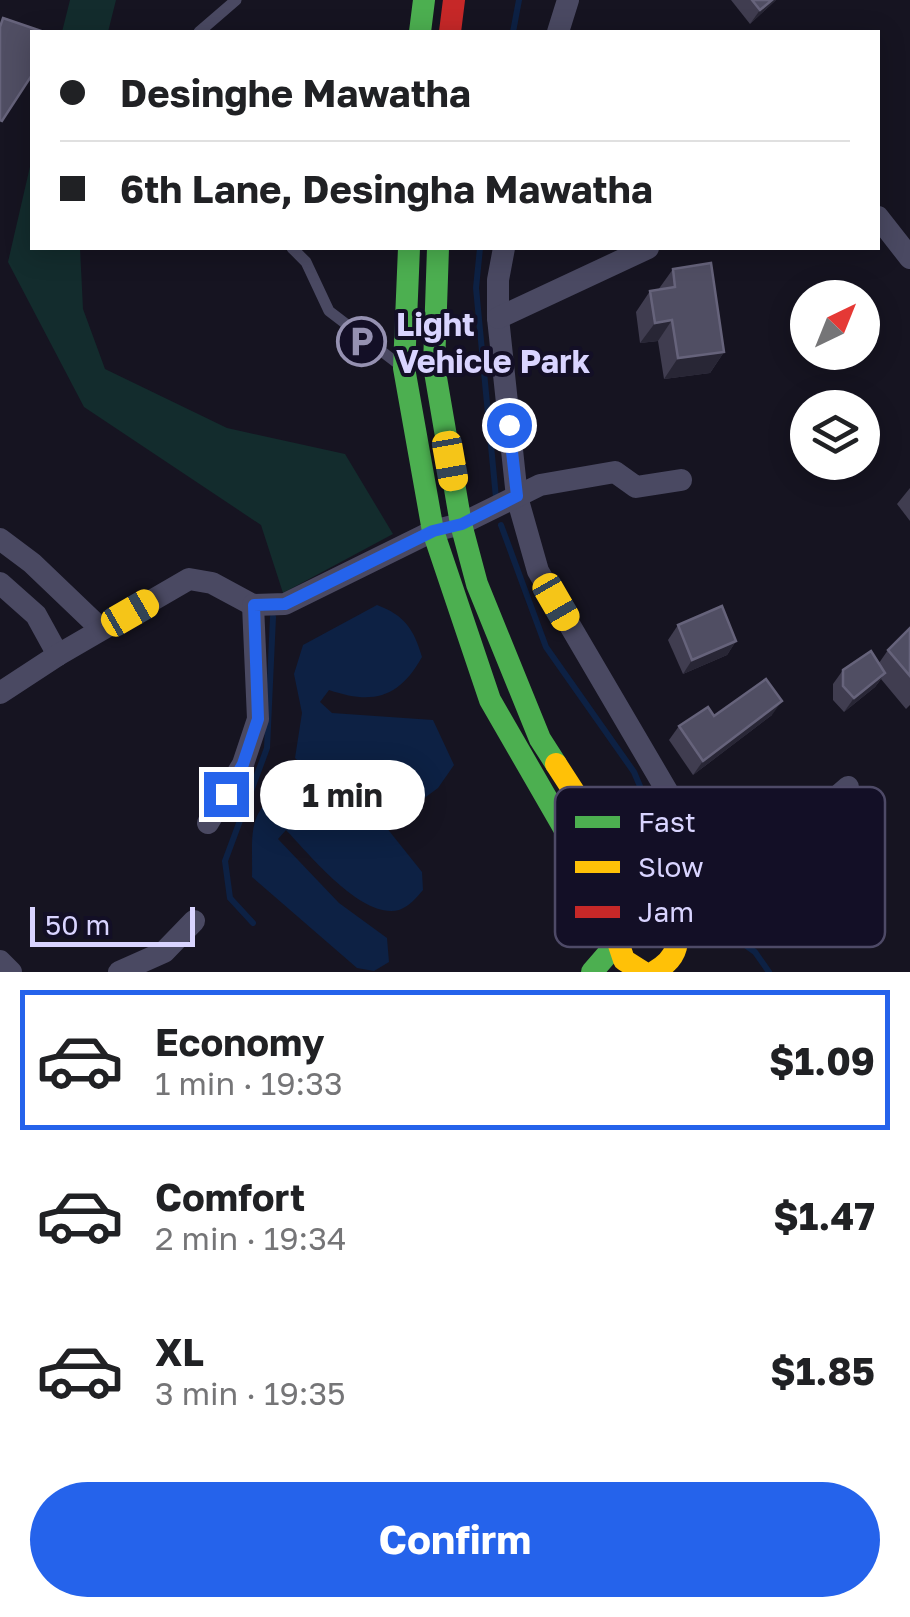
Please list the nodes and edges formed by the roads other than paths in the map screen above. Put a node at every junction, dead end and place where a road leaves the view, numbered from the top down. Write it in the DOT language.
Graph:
graph roads {
  1 [pos="236,0"];
  2 [pos="424,0"];
  3 [pos="454,0"];
  4 [pos="568,0"];
  5 [pos="201,30"];
  6 [pos="420,30"];
  7 [pos="450,30"];
  8 [pos="559,30"];
  9 [pos="880,220"];
  10 [pos="294,250"];
  11 [pos="409,250"];
  12 [pos="438,250"];
  13 [pos="504,250"];
  14 [pos="644,250"];
  15 [pos="910,258"];
  16 [pos="498,318"];
  17 [pos="404,368"];
  18 [pos="681,480"];
  19 [pos="517,496"];
  20 [pos="462,524"];
  21 [pos="433,531"];
  22 [pos="0,539"];
  23 [pos="0,582"];
  24 [pos="254,605"];
  25 [pos="101,630"];
  26 [pos="58,655"];
  27 [pos="0,693"];
  28 [pos="571,787"];
  29 [pos="665,787"];
  30 [pos="555,818"];
  31 [pos="208,823"];
  32 [pos="194,921"];
  33 [pos="611,947"];
  34 [pos="622,947"];
  35 [pos="681,947"];
  36 [pos="0,961"];
  37 [pos="11,972"];
  38 [pos="119,972"];
  39 [pos="592,972"];
  40 [pos="643,972"];
  41 [pos="658,972"];
  1 -- 5 [label="lane"];
  2 -- 6 [label="main road"];
  3 -- 7 [label="main road"];
  4 -- 8 [label="street"];
  9 -- 15 [label="street"];
  10 -- 17 [label="lane"];
  11 -- 17 [label="main road"];
  12 -- 20 [label="main road"];
  13 -- 16 [label="street"];
  14 -- 16 [label="street"];
  16 -- 19 [label="street"];
  17 -- 21 [label="main road"];
  18 -- 19 [label="street"];
  19 -- 20 [label="street"];
  19 -- 29 [label="street"];
  20 -- 21 [label="street"];
  20 -- 28 [label="main road"];
  21 -- 24 [label="street"];
  21 -- 30 [label="main road"];
  22 -- 25 [label="street"];
  23 -- 26 [label="street"];
  24 -- 25 [label="street"];
  24 -- 31 [label="street"];
  25 -- 26 [label="street"];
  26 -- 27 [label="street"];
  32 -- 38 [label="street"];
  33 -- 39 [label="main road"];
  34 -- 40 [label="main road"];
  35 -- 41 [label="main road"];
  36 -- 37 [label="street"];
}
